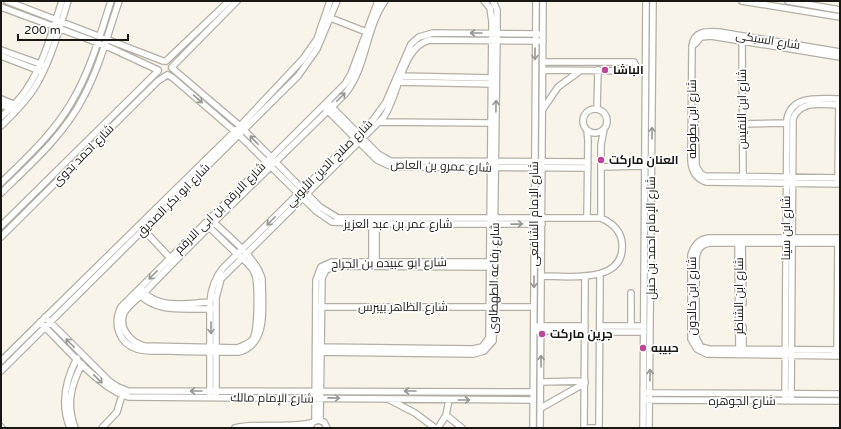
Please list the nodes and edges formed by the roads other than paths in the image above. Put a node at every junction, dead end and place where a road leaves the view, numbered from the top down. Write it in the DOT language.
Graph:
graph roads {
  1 [pos="7,1"];
  2 [pos="62,1"];
  3 [pos="68,1"];
  4 [pos="111,1"];
  5 [pos="119,1"];
  6 [pos="229,1"];
  7 [pos="238,1"];
  8 [pos="330,1"];
  9 [pos="337,1"];
  10 [pos="378,1"];
  11 [pos="385,1"];
  12 [pos="484,1"];
  13 [pos="493,1"];
  14 [pos="536,1"];
  15 [pos="543,1"];
  16 [pos="646,1"];
  17 [pos="653,1"];
  18 [pos="742,1"];
  19 [pos="788,1"];
  20 [pos="16,3"];
  21 [pos="1,7"];
  22 [pos="840,10"];
  23 [pos="328,17"];
  24 [pos="840,17"];
  25 [pos="59,20"];
  26 [pos="56,28"];
  27 [pos="369,33"];
  28 [pos="495,33"];
  29 [pos="536,34"];
  30 [pos="543,34"];
  31 [pos="100,36"];
  32 [pos="106,38"];
  33 [pos="697,38"];
  34 [pos="742,38"];
  35 [pos="494,40"];
  36 [pos="536,41"];
  37 [pos="543,41"];
  38 [pos="97,43"];
  39 [pos="104,45"];
  40 [pos="1,50"];
  41 [pos="840,52"];
  42 [pos="1,56"];
  43 [pos="840,57"];
  44 [pos="164,61"];
  45 [pos="543,62"];
  46 [pos="649,62"];
  47 [pos="172,67"];
  48 [pos="42,68"];
  49 [pos="158,70"];
  50 [pos="543,70"];
  51 [pos="598,70"];
  52 [pos="649,70"];
  53 [pos="581,71"];
  54 [pos="167,75"];
  55 [pos="398,79"];
  56 [pos="493,81"];
  57 [pos="1,99"];
  58 [pos="839,102"];
  59 [pos="1,105"];
  60 [pos="18,105"];
  61 [pos="327,106"];
  62 [pos="597,109"];
  63 [pos="13,110"];
  64 [pos="542,111"];
  65 [pos="1,117"];
  66 [pos="379,122"];
  67 [pos="490,124"];
  68 [pos="742,124"];
  69 [pos="786,124"];
  70 [pos="1,126"];
  71 [pos="242,128"];
  72 [pos="604,129"];
  73 [pos="587,130"];
  74 [pos="237,133"];
  75 [pos="356,136"];
  76 [pos="361,141"];
  77 [pos="271,162"];
  78 [pos="534,165"];
  79 [pos="542,165"];
  80 [pos="588,165"];
  81 [pos="493,166"];
  82 [pos="601,166"];
  83 [pos="645,166"];
  84 [pos="743,180"];
  85 [pos="789,181"];
  86 [pos="839,181"];
  87 [pos="1,183"];
  88 [pos="1,193"];
  89 [pos="302,194"];
  90 [pos="587,217"];
  91 [pos="601,218"];
  92 [pos="648,219"];
  93 [pos="534,221"];
  94 [pos="542,221"];
  95 [pos="374,222"];
  96 [pos="492,222"];
  97 [pos="210,223"];
  98 [pos="138,225"];
  99 [pos="1,226"];
  100 [pos="143,230"];
  101 [pos="1,236"];
  102 [pos="740,240"];
  103 [pos="789,240"];
  104 [pos="839,241"];
  105 [pos="241,254"];
  106 [pos="172,260"];
  107 [pos="374,264"];
  108 [pos="492,265"];
  109 [pos="600,275"];
  110 [pos="541,276"];
  111 [pos="585,276"];
  112 [pos="140,292"];
  113 [pos="631,293"];
  114 [pos="210,306"];
  115 [pos="647,306"];
  116 [pos="319,307"];
  117 [pos="492,307"];
  118 [pos="533,307"];
  119 [pos="45,317"];
  120 [pos="40,322"];
  121 [pos="50,322"];
  122 [pos="631,326"];
  123 [pos="45,327"];
  124 [pos="533,328"];
  125 [pos="541,328"];
  126 [pos="585,328"];
  127 [pos="600,329"];
  128 [pos="644,329"];
  129 [pos="214,350"];
  130 [pos="318,350"];
  131 [pos="741,352"];
  132 [pos="788,353"];
  133 [pos="838,354"];
  134 [pos="77,358"];
  135 [pos="1,360"];
  136 [pos="82,364"];
  137 [pos="1,371"];
  138 [pos="541,382"];
  139 [pos="585,382"];
  140 [pos="318,391"];
  141 [pos="533,392"];
  142 [pos="647,393"];
  143 [pos="213,394"];
  144 [pos="840,394"];
  145 [pos="122,395"];
  146 [pos="318,398"];
  147 [pos="788,398"];
  148 [pos="389,399"];
  149 [pos="448,400"];
  150 [pos="533,400"];
  151 [pos="647,400"];
  152 [pos="840,401"];
  153 [pos="541,408"];
  154 [pos="446,415"];
  155 [pos="314,423"];
  156 [pos="70,428"];
  157 [pos="75,428"];
  158 [pos="102,428"];
  159 [pos="236,428"];
  160 [pos="327,428"];
  161 [pos="437,428"];
  162 [pos="462,428"];
  163 [pos="533,428"];
  164 [pos="540,428"];
  165 [pos="584,428"];
  166 [pos="588,428"];
  167 [pos="598,428"];
  168 [pos="643,428"];
  169 [pos="649,428"];
  1 -- 20 [label="street"];
  2 -- 25 [label="street"];
  3 -- 25 [label="street"];
  4 -- 31 [label="street"];
  5 -- 32 [label="street"];
  6 -- 44 [label="street"];
  7 -- 47 [label="street"];
  8 -- 23 [label="street"];
  9 -- 23 [label="street"];
  10 -- 27 [label="street, شارع الارقم بن ابى الارقم"];
  11 -- 27 [label="street, شارع الارقم بن ابى الارقم"];
  12 -- 28 [label="street"];
  13 -- 28 [label="street"];
  14 -- 29 [label="street, شارع الإمام الشافعى"];
  15 -- 30 [label="street, شارع الإمام الشافعى"];
  16 -- 46 [label="street, شارع الإمام احمد بن حنبل"];
  17 -- 46 [label="street, شارع الإمام احمد بن حنبل"];
  18 -- 24 [label="street"];
  19 -- 22 [label="street"];
  20 -- 25 [label="street"];
  21 -- 26 [label="street"];
  23 -- 27 [label="street"];
  23 -- 71 [label="street, شارع ابو بكر الصديق"];
  25 -- 26 [label="street"];
  25 -- 31 [label="street"];
  26 -- 38 [label="street"];
  26 -- 48 [label="street"];
  27 -- 61 [label="street, شارع الارقم بن ابى الارقم"];
  28 -- 29 [label="street, شارع صلاح الدين الأيوبي"];
  28 -- 35 [label="street, شارع رفاعه الطهطاوى"];
  28 -- 55 [label="street, شارع صلاح الدين الأيوبي, one-way"];
  29 -- 30 [label="street, شارع صلاح الدين الأيوبي"];
  29 -- 36 [label="street, شارع الإمام الشافعى"];
  30 -- 37 [label="street, شارع الإمام الشافعى"];
  31 -- 32 [label="street"];
  31 -- 38 [label="street"];
  32 -- 39 [label="street"];
  32 -- 44 [label="street"];
  33 -- 34 [label="street, شارع السبكى"];
  33 -- 84 [label="street, شارع ابن بطوطه"];
  34 -- 41 [label="street, شارع السبكى"];
  34 -- 43 [label="street, شارع السبكى"];
  34 -- 68 [label="street, شارع ابن النفيس"];
  35 -- 36 [label="street, شارع صلاح الدين الأيوبي"];
  35 -- 55 [label="street, شارع صلاح الدين الأيوبي"];
  35 -- 56 [label="street, شارع رفاعه الطهطاوى"];
  36 -- 37 [label="street, شارع صلاح الدين الأيوبي"];
  36 -- 78 [label="street, شارع الإمام الشافعى, one-way"];
  37 -- 45 [label="street, شارع الإمام الشافعى"];
  38 -- 39 [label="street"];
  38 -- 87 [label="street"];
  39 -- 49 [label="street"];
  39 -- 88 [label="street"];
  40 -- 48 [label="street"];
  42 -- 48 [label="street"];
  44 -- 47 [label="street"];
  44 -- 49 [label="street"];
  45 -- 50 [label="street, شارع الإمام الشافعى"];
  45 -- 51 [label="street"];
  46 -- 52 [label="street, شارع الإمام احمد بن حنبل"];
  47 -- 54 [label="street"];
  47 -- 71 [label="street, شارع عمر بن عبد العزيز"];
  48 -- 60 [label="street"];
  49 -- 54 [label="street"];
  49 -- 99 [label="street, شارع احمد بدوى"];
  50 -- 53 [label="street"];
  50 -- 64 [label="street, شارع الإمام الشافعى"];
  51 -- 53 [label="street"];
  51 -- 62 [label="street"];
  52 -- 83 [label="street, شارع الإمام احمد بن حنبل"];
  92 -- 52 [label="street, شارع الإمام احمد بن حنبل, one-way"];
  53 -- 64 [label="street"];
  54 -- 74 [label="street, شارع عمر بن عبد العزيز, one-way"];
  54 -- 101 [label="street, شارع احمد بدوى"];
  55 -- 56 [label="street"];
  55 -- 66 [label="street, شارع صلاح الدين الأيوبي"];
  55 -- 75 [label="street, شارع صلاح الدين الأيوبي"];
  56 -- 67 [label="street, شارع رفاعه الطهطاوى"];
  81 -- 56 [label="street, شارع رفاعه الطهطاوى, one-way"];
  57 -- 60 [label="street"];
  58 -- 69 [label="street, شارع ابن سينا"];
  58 -- 85 [label="street, شارع ابن سينا"];
  58 -- 86 [label="street"];
  59 -- 63 [label="street"];
  60 -- 63 [label="street"];
  61 -- 75 [label="street, شارع عمرو بن العاص"];
  61 -- 77 [label="street, شارع الارقم بن ابى الارقم"];
  62 -- 72 [label="street"];
  62 -- 73 [label="street"];
  63 -- 65 [label="street"];
  63 -- 70 [label="street"];
  64 -- 79 [label="street, شارع الإمام الشافعى"];
  66 -- 67 [label="street"];
  66 -- 76 [label="street, شارع صلاح الدين الأيوبي"];
  67 -- 81 [label="street, شارع رفاعه الطهطاوى"];
  68 -- 69 [label="street"];
  68 -- 84 [label="street, شارع ابن النفيس"];
  69 -- 85 [label="street, شارع ابن سينا"];
  71 -- 74 [label="street, شارع ابو بكر الصديق"];
  77 -- 71 [label="street, شارع عمر بن عبد العزيز, one-way"];
  72 -- 73 [label="street"];
  72 -- 82 [label="street"];
  73 -- 80 [label="street"];
  74 -- 77 [label="street, شارع عمر بن عبد العزيز"];
  74 -- 98 [label="street, شارع ابو بكر الصديق"];
  74 -- 100 [label="street, شارع ابو بكر الصديق"];
  75 -- 76 [label="street, شارع عمرو بن العاص"];
  75 -- 89 [label="street, شارع صلاح الدين الأيوبي"];
  76 -- 81 [label="street, شارع عمرو بن العاص"];
  76 -- 89 [label="street, شارع صلاح الدين الأيوبي"];
  77 -- 89 [label="street, شارع عمر بن عبد العزيز"];
  77 -- 97 [label="street, شارع الارقم بن ابى الارقم"];
  78 -- 79 [label="street, شارع عمرو بن العاص"];
  78 -- 81 [label="street, شارع عمرو بن العاص"];
  78 -- 93 [label="street, شارع الإمام الشافعى"];
  79 -- 80 [label="street, شارع عمرو بن العاص"];
  79 -- 94 [label="street, شارع الإمام الشافعى"];
  80 -- 90 [label="street"];
  81 -- 96 [label="street, شارع رفاعه الطهطاوى"];
  82 -- 83 [label="street"];
  82 -- 91 [label="street"];
  83 -- 92 [label="street, شارع الإمام احمد بن حنبل"];
  84 -- 85 [label="street, شارع ابن بطوطه"];
  85 -- 86 [label="street, شارع ابن بطوطه"];
  85 -- 103 [label="street, شارع ابن سينا"];
  89 -- 95 [label="street, شارع عمر بن عبد العزيز"];
  89 -- 105 [label="street, شارع صلاح الدين الأيوبي"];
  90 -- 91 [label="street, شارع عمر بن عبد العزيز"];
  90 -- 94 [label="street, شارع عمر بن عبد العزيز"];
  91 -- 109 [label="street"];
  92 -- 115 [label="street, شارع الإمام احمد بن حنبل"];
  93 -- 94 [label="street, شارع عمر بن عبد العزيز"];
  93 -- 96 [label="street, شارع عمر بن عبد العزيز"];
  93 -- 118 [label="street, شارع الإمام الشافعى, one-way"];
  94 -- 110 [label="street, شارع الإمام الشافعى"];
  95 -- 96 [label="street, شارع عمر بن عبد العزيز"];
  95 -- 107 [label="street"];
  96 -- 108 [label="street, شارع رفاعه الطهطاوى"];
  97 -- 105 [label="street, شارع الارقم بن ابى الارقم"];
  97 -- 106 [label="street, شارع الارقم بن ابى الارقم"];
  98 -- 100 [label="street"];
  98 -- 119 [label="street, شارع ابو بكر الصديق"];
  100 -- 106 [label="street"];
  100 -- 121 [label="street, شارع ابو بكر الصديق"];
  102 -- 103 [label="street, شارع ابن خالدون"];
  102 -- 131 [label="street, شارع ابن الشاطر"];
  102 -- 131 [label="street, شارع ابن خالدون"];
  103 -- 104 [label="street, شارع ابن خالدون"];
  103 -- 132 [label="street, شارع ابن سينا"];
  104 -- 133 [label="street"];
  105 -- 114 [label="street, شارع صلاح الدين الأيوبي"];
  105 -- 129 [label="street, شارع صلاح الدين الأيوبي"];
  105 -- 129 [label="street, شارع الارقم بن ابى الارقم"];
  106 -- 112 [label="street, شارع الارقم بن ابى الارقم"];
  107 -- 108 [label="street, شارع ابو عبيده بن الجراح"];
  107 -- 116 [label="street, شارع ابو عبيده بن الجراح"];
  108 -- 117 [label="street, شارع رفاعه الطهطاوى"];
  109 -- 111 [label="street"];
  109 -- 127 [label="street"];
  110 -- 111 [label="street"];
  110 -- 125 [label="street, شارع الإمام الشافعى"];
  111 -- 126 [label="street"];
  112 -- 114 [label="street"];
  112 -- 129 [label="street, شارع الارقم بن ابى الارقم"];
  113 -- 122 [label="street"];
  114 -- 129 [label="street, شارع صلاح الدين الأيوبي, one-way"];
  115 -- 128 [label="street, شارع الإمام احمد بن حنبل"];
  142 -- 115 [label="street, شارع الإمام احمد بن حنبل, one-way"];
  116 -- 117 [label="street, شارع الظاهر بيبرس"];
  116 -- 130 [label="street, شارع ابو عبيده بن الجراح"];
  117 -- 118 [label="street, شارع الظاهر بيبرس"];
  117 -- 130 [label="street, شارع رفاعه الطهطاوى"];
  118 -- 124 [label="street, شارع الإمام الشافعى"];
  119 -- 120 [label="street, شارع ابو بكر الصديق"];
  119 -- 121 [label="street, شارع الإمام مالك"];
  120 -- 123 [label="street, شارع الإمام مالك"];
  120 -- 135 [label="street, شارع ابو بكر الصديق"];
  121 -- 123 [label="street, شارع ابو بكر الصديق"];
  143 -- 121 [label="street, شارع الإمام مالك, one-way"];
  122 -- 127 [label="street"];
  122 -- 128 [label="street"];
  123 -- 134 [label="street, شارع الإمام مالك"];
  123 -- 137 [label="street, شارع ابو بكر الصديق"];
  124 -- 125 [label="street"];
  124 -- 141 [label="street, شارع الإمام الشافعى"];
  125 -- 126 [label="street"];
  138 -- 125 [label="street, شارع الإمام الشافعى, one-way"];
  126 -- 139 [label="street"];
  127 -- 128 [label="street"];
  127 -- 167 [label="street"];
  128 -- 142 [label="street, شارع الإمام احمد بن حنبل"];
  129 -- 143 [label="street, شارع صلاح الدين الأيوبي"];
  130 -- 140 [label="street, شارع ابو عبيده بن الجراح"];
  131 -- 132 [label="street, شارع ابن خالدون"];
  132 -- 133 [label="street, شارع ابن خالدون"];
  132 -- 147 [label="street, شارع ابن سينا"];
  134 -- 136 [label="street, شارع الإمام مالك"];
  134 -- 156 [label="street"];
  136 -- 145 [label="street, شارع الإمام مالك, one-way"];
  136 -- 157 [label="street"];
  138 -- 139 [label="street"];
  138 -- 153 [label="street, شارع الإمام الشافعى"];
  139 -- 153 [label="street"];
  139 -- 165 [label="street"];
  141 -- 140 [label="street, شارع الإمام مالك, one-way"];
  140 -- 143 [label="street, شارع الإمام مالك"];
  140 -- 146 [label="street, شارع ابو عبيده بن الجراح"];
  141 -- 150 [label="street, شارع الإمام الشافعى"];
  142 -- 147 [label="street, شارع الجوهره"];
  142 -- 151 [label="street, شارع الإمام احمد بن حنبل"];
  143 -- 145 [label="street, شارع الإمام مالك"];
  143 -- 146 [label="street, شارع الإمام مالك"];
  144 -- 147 [label="street, شارع الجوهره"];
  145 -- 158 [label="street"];
  146 -- 148 [label="street, شارع الإمام مالك, one-way"];
  146 -- 155 [label="street, شارع ابو عبيده بن الجراح"];
  147 -- 151 [label="street, شارع الجوهره"];
  147 -- 152 [label="street, شارع الجوهره"];
  148 -- 149 [label="street, شارع الإمام مالك"];
  148 -- 161 [label="street"];
  149 -- 150 [label="street, شارع الإمام مالك, one-way"];
  149 -- 154 [label="street"];
  150 -- 163 [label="street, شارع الإمام الشافعى"];
  151 -- 168 [label="street, شارع الإمام احمد بن حنبل"];
  151 -- 169 [label="street, شارع الإمام احمد بن حنبل"];
  153 -- 164 [label="street, شارع الإمام الشافعى"];
  154 -- 161 [label="street"];
  154 -- 162 [label="street"];
  155 -- 159 [label="street"];
  155 -- 160 [label="street"];
  166 -- 167 [label="street"];
}
